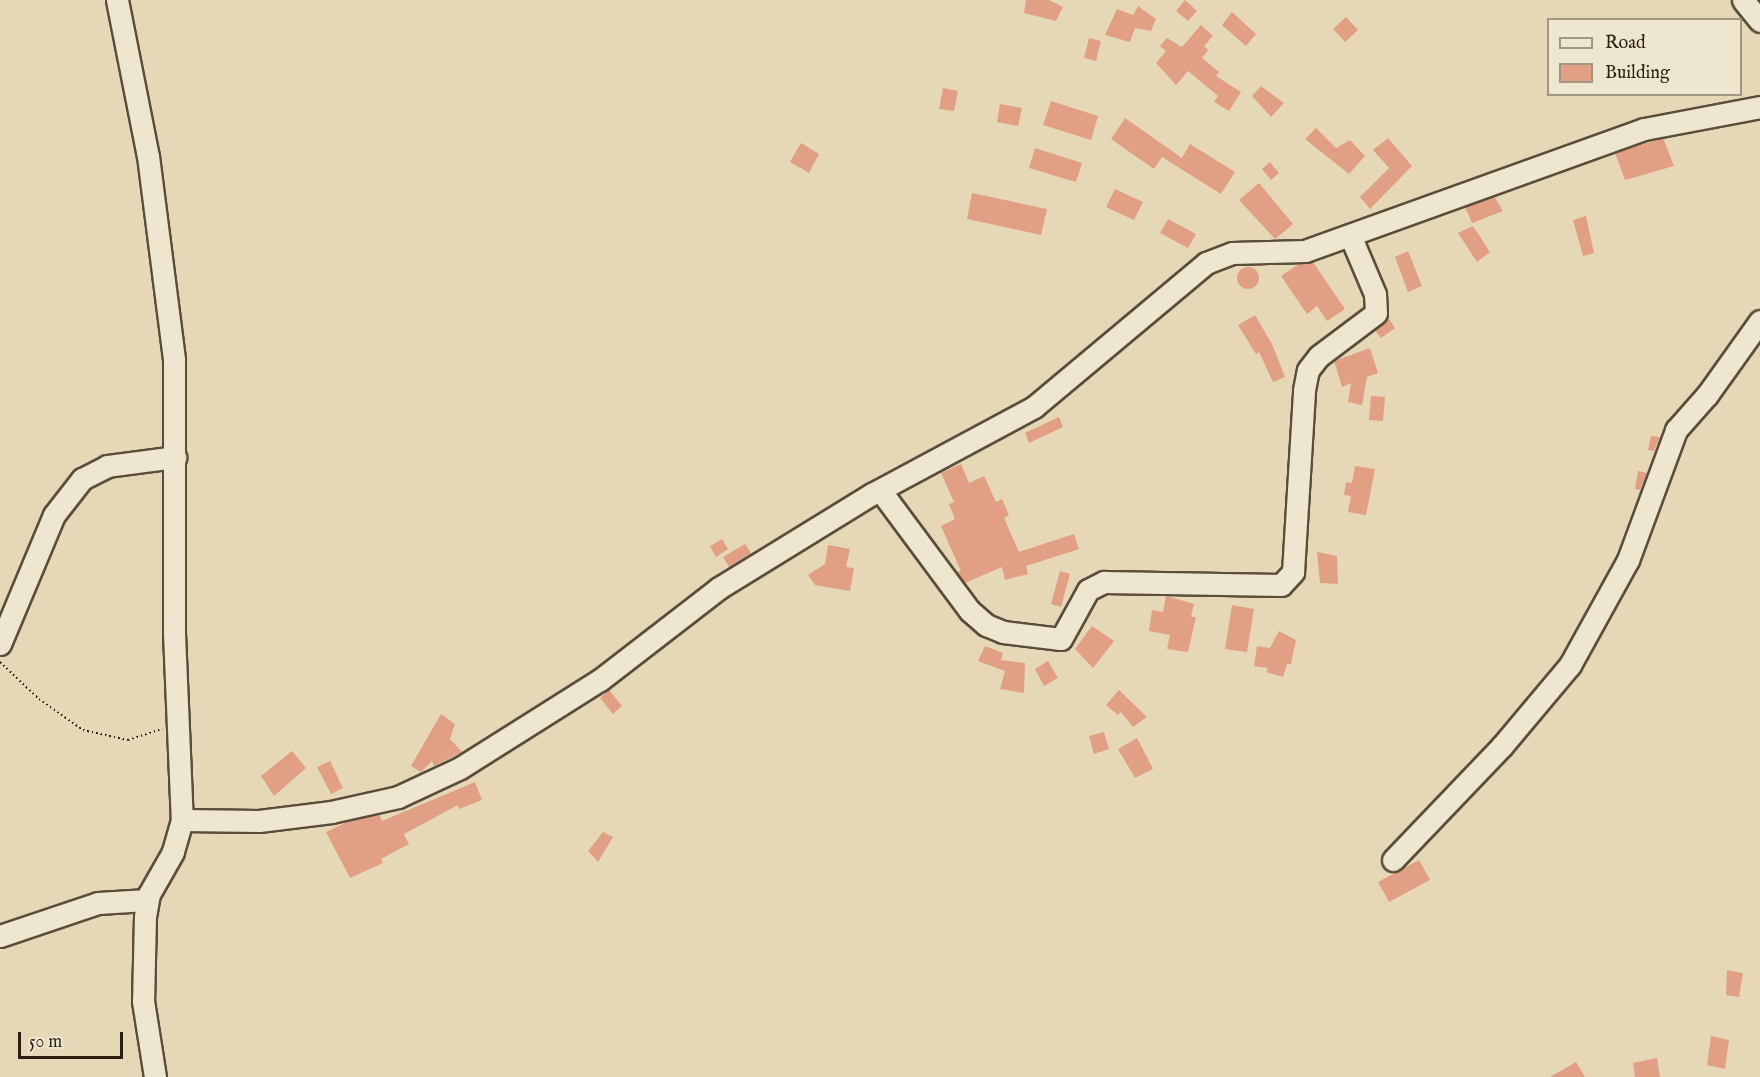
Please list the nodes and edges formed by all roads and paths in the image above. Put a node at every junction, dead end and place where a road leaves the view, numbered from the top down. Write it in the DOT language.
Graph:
graph roads {
  1 [pos="117,0"];
  2 [pos="1743,0"];
  3 [pos="1760,21"];
  4 [pos="1760,106"];
  5 [pos="1350,235"];
  6 [pos="1760,321"];
  7 [pos="175,457"];
  8 [pos="880,490"];
  9 [pos="0,644"];
  10 [pos="0,662"];
  11 [pos="176,725"];
  12 [pos="182,820"];
  13 [pos="1393,860"];
  14 [pos="147,900"];
  15 [pos="0,936"];
  16 [pos="155,1077"];
  1 -- 7 [label="street"];
  2 -- 3 [label="street"];
  4 -- 5 [label="street"];
  5 -- 8 [label="street"];
  5 -- 8 [label="street"];
  6 -- 13 [label="street"];
  7 -- 9 [label="street"];
  7 -- 11 [label="street"];
  8 -- 12 [label="street"];
  10 -- 11 [label="path"];
  11 -- 12 [label="street"];
  12 -- 14 [label="street"];
  14 -- 15 [label="street"];
  14 -- 16 [label="street"];
}
